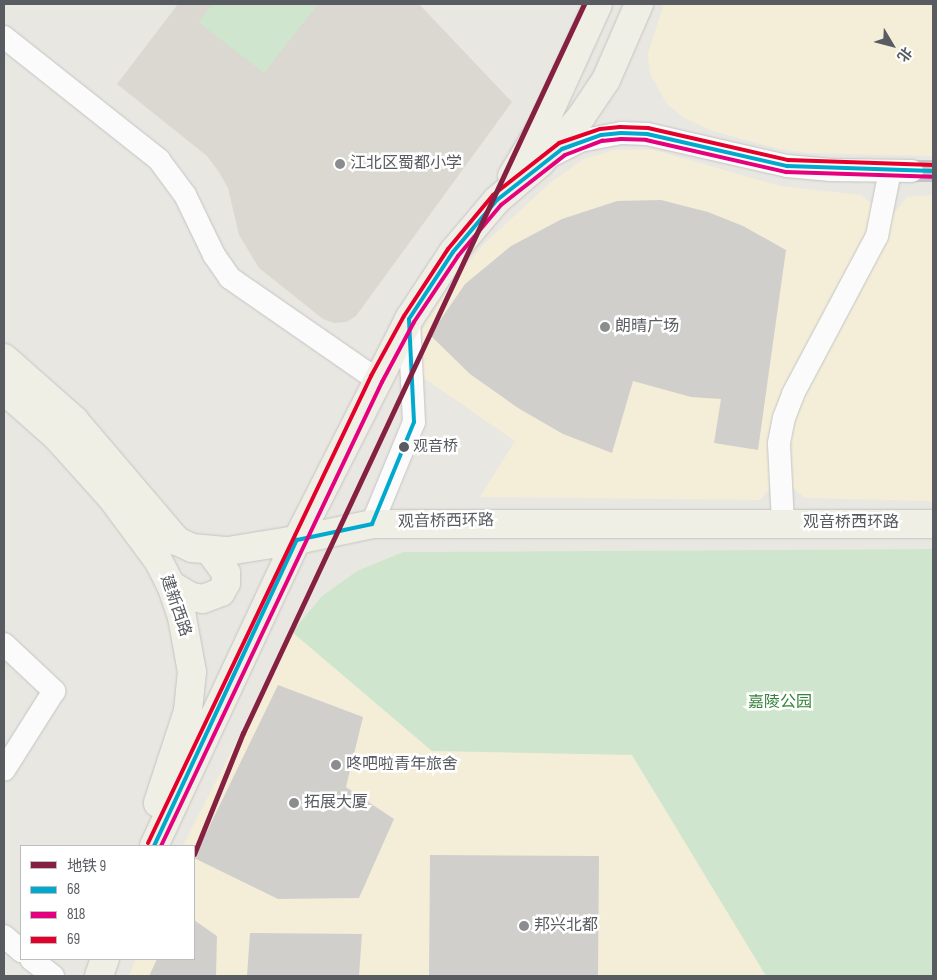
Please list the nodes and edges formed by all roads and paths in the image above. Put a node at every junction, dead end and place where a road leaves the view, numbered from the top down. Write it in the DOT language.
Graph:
graph roads {
  1 [pos="598,4"];
  2 [pos="639,4"];
  3 [pos="4,37"];
  4 [pos="540,163"];
  5 [pos="497,200"];
  6 [pos="409,319"];
  7 [pos="4,358"];
  8 [pos="376,379"];
  9 [pos="4,390"];
  10 [pos="783,523"];
  11 [pos="372,524"];
  12 [pos="933,524"];
  13 [pos="298,540"];
  14 [pos="210,551"];
  15 [pos="171,585"];
  16 [pos="4,644"];
  17 [pos="4,770"];
  18 [pos="144,845"];
  19 [pos="154,845"];
  20 [pos="4,936"];
  21 [pos="20,950"];
  22 [pos="32,960"];
  23 [pos="105,960"];
  24 [pos="53,976"];
  25 [pos="99,976"];
  1 -- 5 [label="main road"];
  2 -- 4 [label="main road"];
  3 -- 8 [label="street"];
  4 -- 5 [label="main road"];
  4 -- 10 [label="street"];
  5 -- 6 [label="main road"];
  6 -- 8 [label="main road"];
  6 -- 11 [label="street"];
  7 -- 14 [label="main road"];
  8 -- 13 [label="main road"];
  9 -- 15 [label="main road, 建新西路"];
  10 -- 11 [label="main road, 观音桥西环路"];
  10 -- 12 [label="main road, 观音桥西环路"];
  11 -- 13 [label="main road, 观音桥西环路"];
  13 -- 14 [label="main road"];
  13 -- 19 [label="main road"];
  14 -- 15 [label="main road"];
  15 -- 18 [label="main road, 建新西路"];
  16 -- 17 [label="street"];
  20 -- 21 [label="street"];
  22 -- 24 [label="street"];
  23 -- 25 [label="main road"];
}
